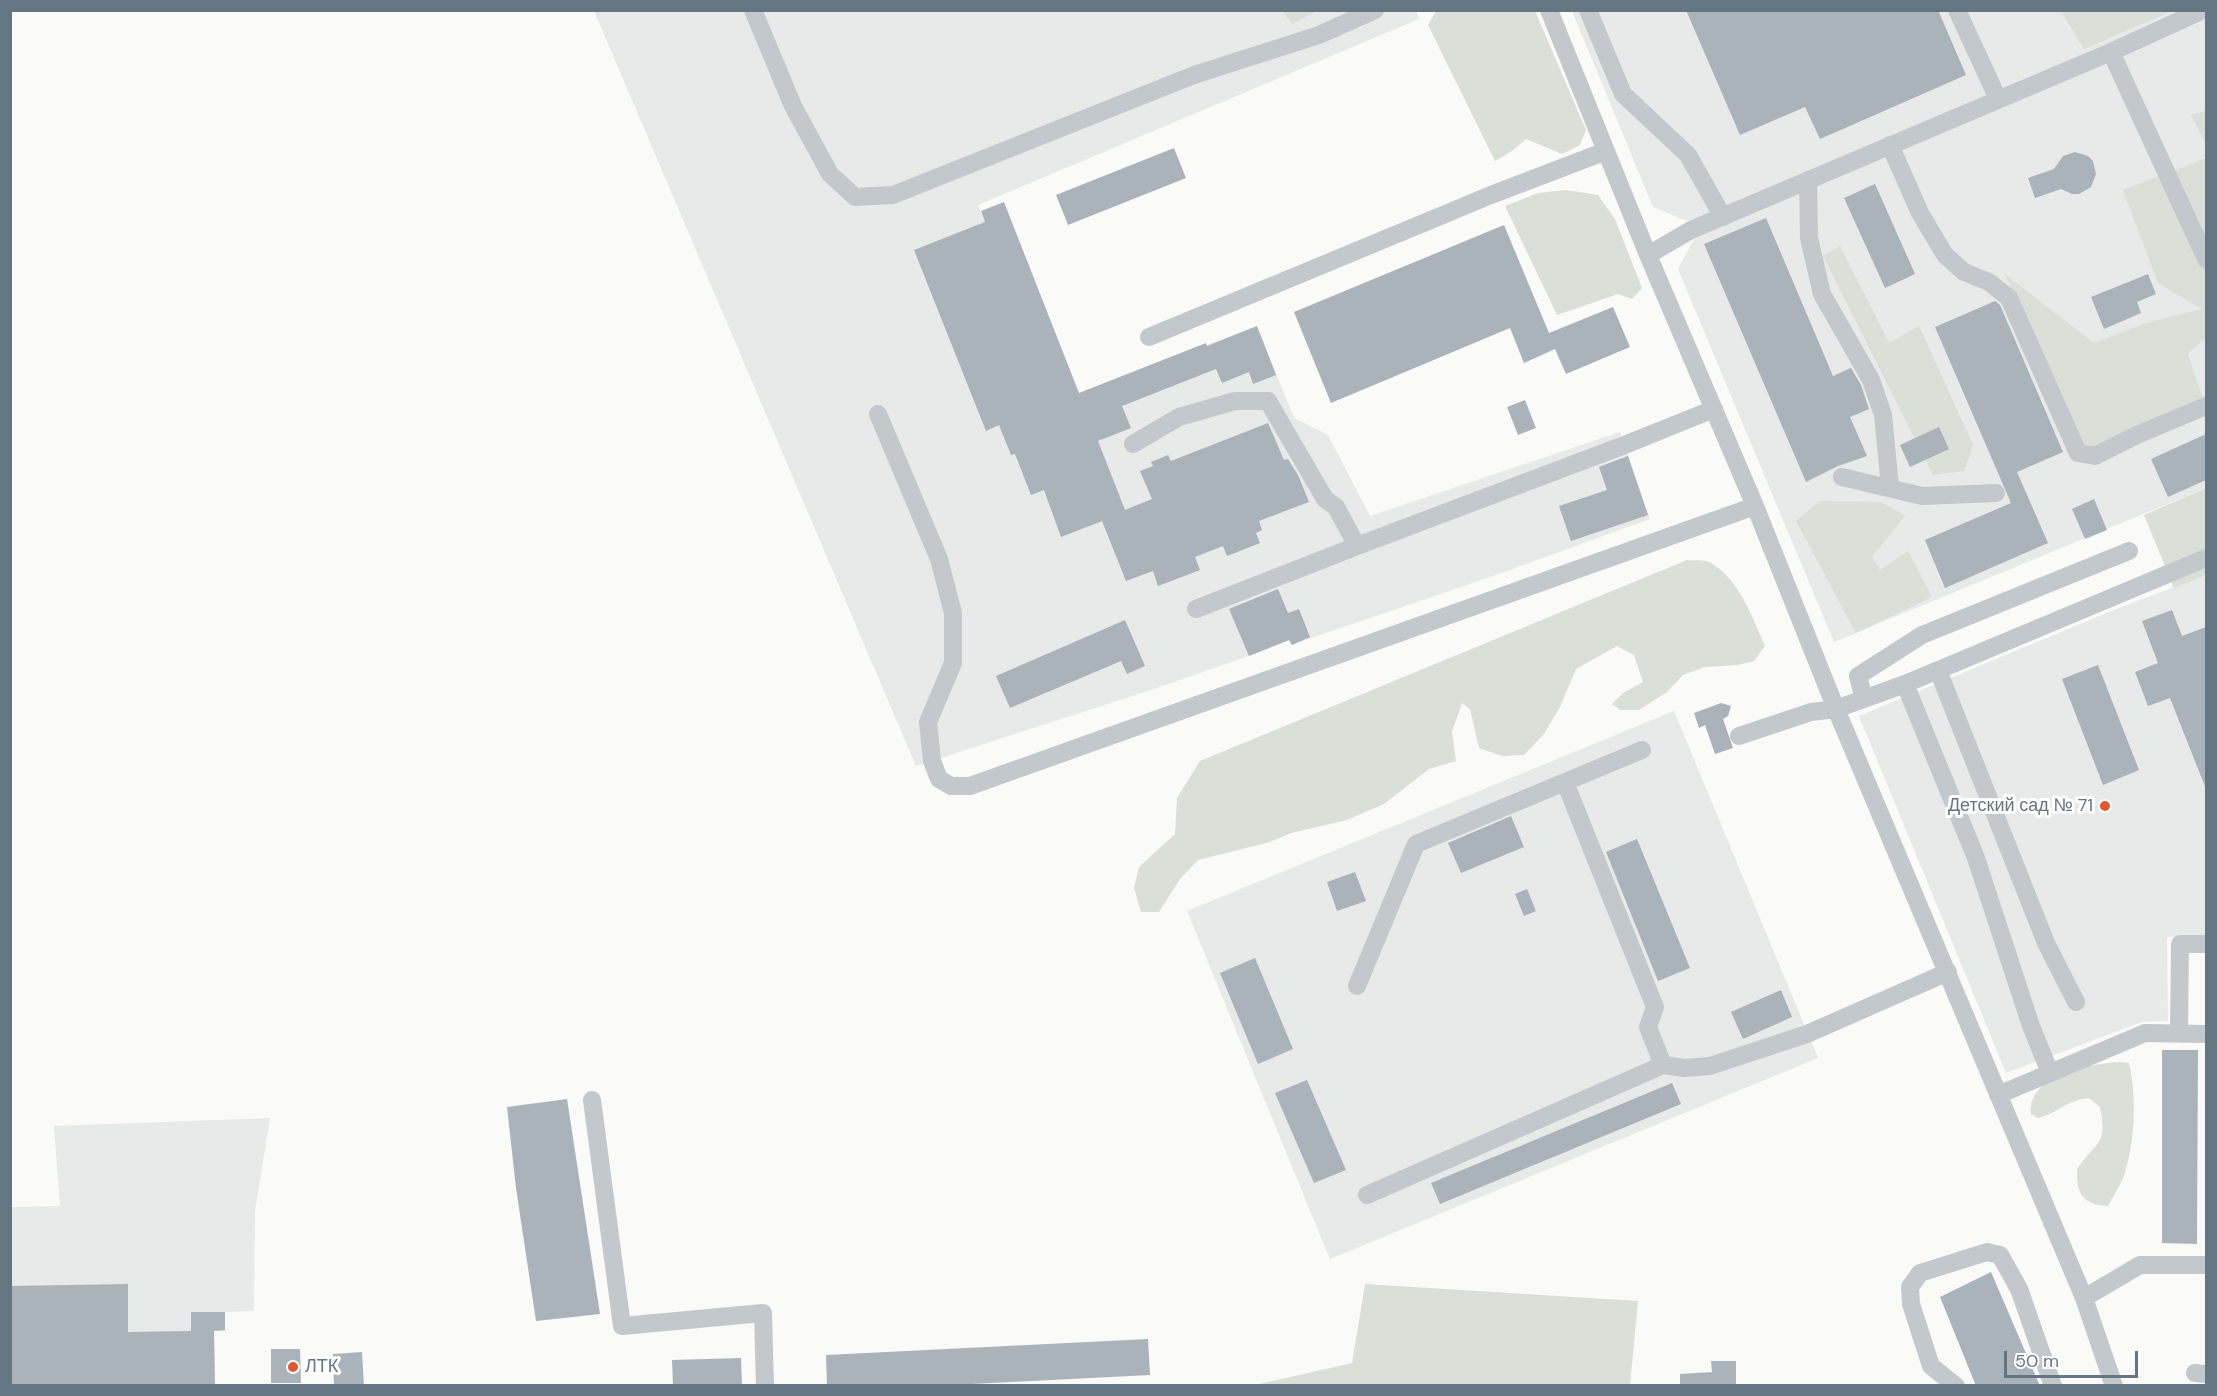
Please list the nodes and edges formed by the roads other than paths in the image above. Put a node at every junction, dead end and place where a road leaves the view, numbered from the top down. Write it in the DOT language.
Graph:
graph roads {
  1 [pos="753,10"];
  2 [pos="1375,10"];
  3 [pos="1549,10"];
  4 [pos="1588,10"];
  5 [pos="1957,10"];
  6 [pos="2203,10"];
  7 [pos="2111,52"];
  8 [pos="1998,99"];
  9 [pos="1890,145"];
  10 [pos="1606,151"];
  11 [pos="1809,180"];
  12 [pos="1724,217"];
  13 [pos="1648,255"];
  14 [pos="2206,259"];
  15 [pos="1149,337"];
  16 [pos="2206,406"];
  17 [pos="1714,408"];
  18 [pos="878,414"];
  19 [pos="1133,444"];
  20 [pos="1842,477"];
  21 [pos="1890,487"];
  22 [pos="1996,493"];
  23 [pos="1755,506"];
  24 [pos="1357,546"];
  25 [pos="2129,551"];
  26 [pos="2206,558"];
  27 [pos="1196,609"];
  28 [pos="1938,670"];
  29 [pos="1905,684"];
  30 [pos="1864,699"];
  31 [pos="1836,709"];
  32 [pos="1739,736"];
  33 [pos="1642,750"];
  34 [pos="1565,782"];
  35 [pos="2206,944"];
  36 [pos="1948,972"];
  37 [pos="1357,986"];
  38 [pos="2076,1002"];
  39 [pos="2180,1033"];
  40 [pos="2206,1034"];
  41 [pos="1663,1065"];
  42 [pos="2050,1073"];
  43 [pos="1998,1095"];
  44 [pos="592,1100"];
  45 [pos="1367,1195"];
  46 [pos="2206,1265"];
  47 [pos="2084,1298"];
  48 [pos="765,1386"];
  49 [pos="1956,1386"];
  50 [pos="2053,1386"];
  51 [pos="2114,1386"];
  1 -- 2 [label="street"];
  3 -- 10 [label="street"];
  4 -- 12 [label="street"];
  5 -- 8 [label="street"];
  6 -- 7 [label="street"];
  7 -- 8 [label="street"];
  7 -- 14 [label="street"];
  8 -- 9 [label="street"];
  9 -- 11 [label="street"];
  9 -- 16 [label="street"];
  10 -- 13 [label="street"];
  10 -- 15 [label="street"];
  11 -- 12 [label="street"];
  11 -- 21 [label="street"];
  12 -- 13 [label="street"];
  13 -- 17 [label="street"];
  17 -- 23 [label="street"];
  17 -- 24 [label="street"];
  18 -- 23 [label="street"];
  19 -- 24 [label="street"];
  20 -- 21 [label="street"];
  21 -- 22 [label="street"];
  23 -- 31 [label="street"];
  24 -- 27 [label="street"];
  25 -- 30 [label="street"];
  26 -- 28 [label="street"];
  28 -- 29 [label="street"];
  28 -- 38 [label="street"];
  29 -- 30 [label="street"];
  29 -- 42 [label="street"];
  30 -- 31 [label="street"];
  31 -- 32 [label="street"];
  31 -- 36 [label="street"];
  33 -- 34 [label="street"];
  34 -- 37 [label="street"];
  34 -- 41 [label="street"];
  35 -- 39 [label="street"];
  36 -- 41 [label="street"];
  36 -- 43 [label="street"];
  39 -- 40 [label="street"];
  39 -- 42 [label="street"];
  41 -- 45 [label="street"];
  42 -- 43 [label="street"];
  43 -- 47 [label="street"];
  44 -- 48 [label="street"];
  46 -- 47 [label="street"];
  47 -- 51 [label="street"];
  49 -- 50 [label="street"];
}
